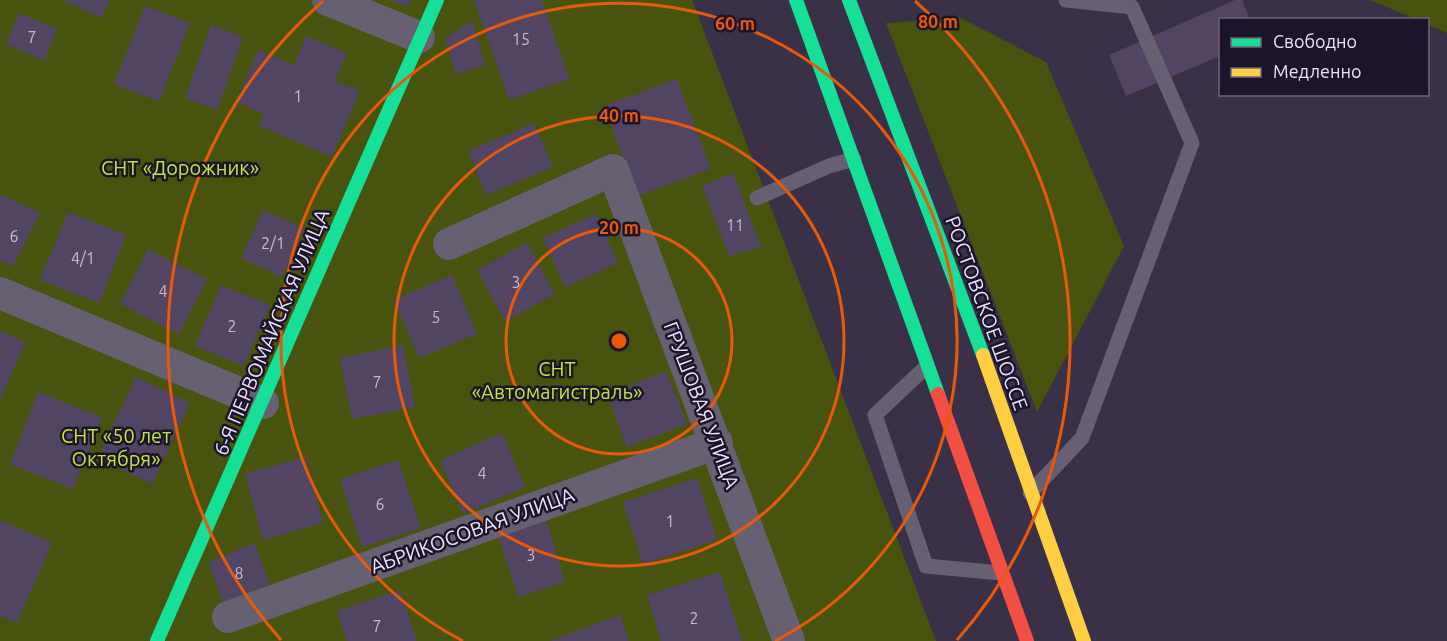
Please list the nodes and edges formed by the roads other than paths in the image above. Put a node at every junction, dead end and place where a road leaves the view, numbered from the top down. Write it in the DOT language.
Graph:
graph roads {
  1 [pos="328,0"];
  2 [pos="437,0"];
  3 [pos="796,0"];
  4 [pos="849,0"];
  5 [pos="1066,0"];
  6 [pos="419,37"];
  7 [pos="854,159"];
  8 [pos="757,198"];
  9 [pos="449,244"];
  10 [pos="0,293"];
  11 [pos="927,366"];
  12 [pos="263,403"];
  13 [pos="717,442"];
  14 [pos="1030,493"];
  15 [pos="1001,573"];
  16 [pos="228,617"];
  17 [pos="1084,638"];
  18 [pos="157,641"];
  19 [pos="789,641"];
  20 [pos="1027,641"];
  1 -- 6 [label="street"];
  2 -- 6 [label="main road, 6-Я ПЕРВОМАЙСКАЯ УЛИЦА"];
  3 -- 7 [label="main road"];
  4 -- 14 [label="main road, РОСТОВСКОЕ ШОССЕ"];
  5 -- 14 [label="lane"];
  6 -- 12 [label="main road, 6-Я ПЕРВОМАЙСКАЯ УЛИЦА"];
  7 -- 8 [label="lane"];
  7 -- 11 [label="main road"];
  9 -- 13 [label="street, ГРУШОВАЯ УЛИЦА"];
  10 -- 12 [label="street"];
  11 -- 15 [label="main road"];
  11 -- 15 [label="lane"];
  12 -- 18 [label="main road, 6-Я ПЕРВОМАЙСКАЯ УЛИЦА"];
  13 -- 16 [label="street, АБРИКОСОВАЯ УЛИЦА"];
  13 -- 19 [label="street, ГРУШОВАЯ УЛИЦА"];
  14 -- 17 [label="main road, РОСТОВСКОЕ ШОССЕ"];
  15 -- 20 [label="main road"];
}
